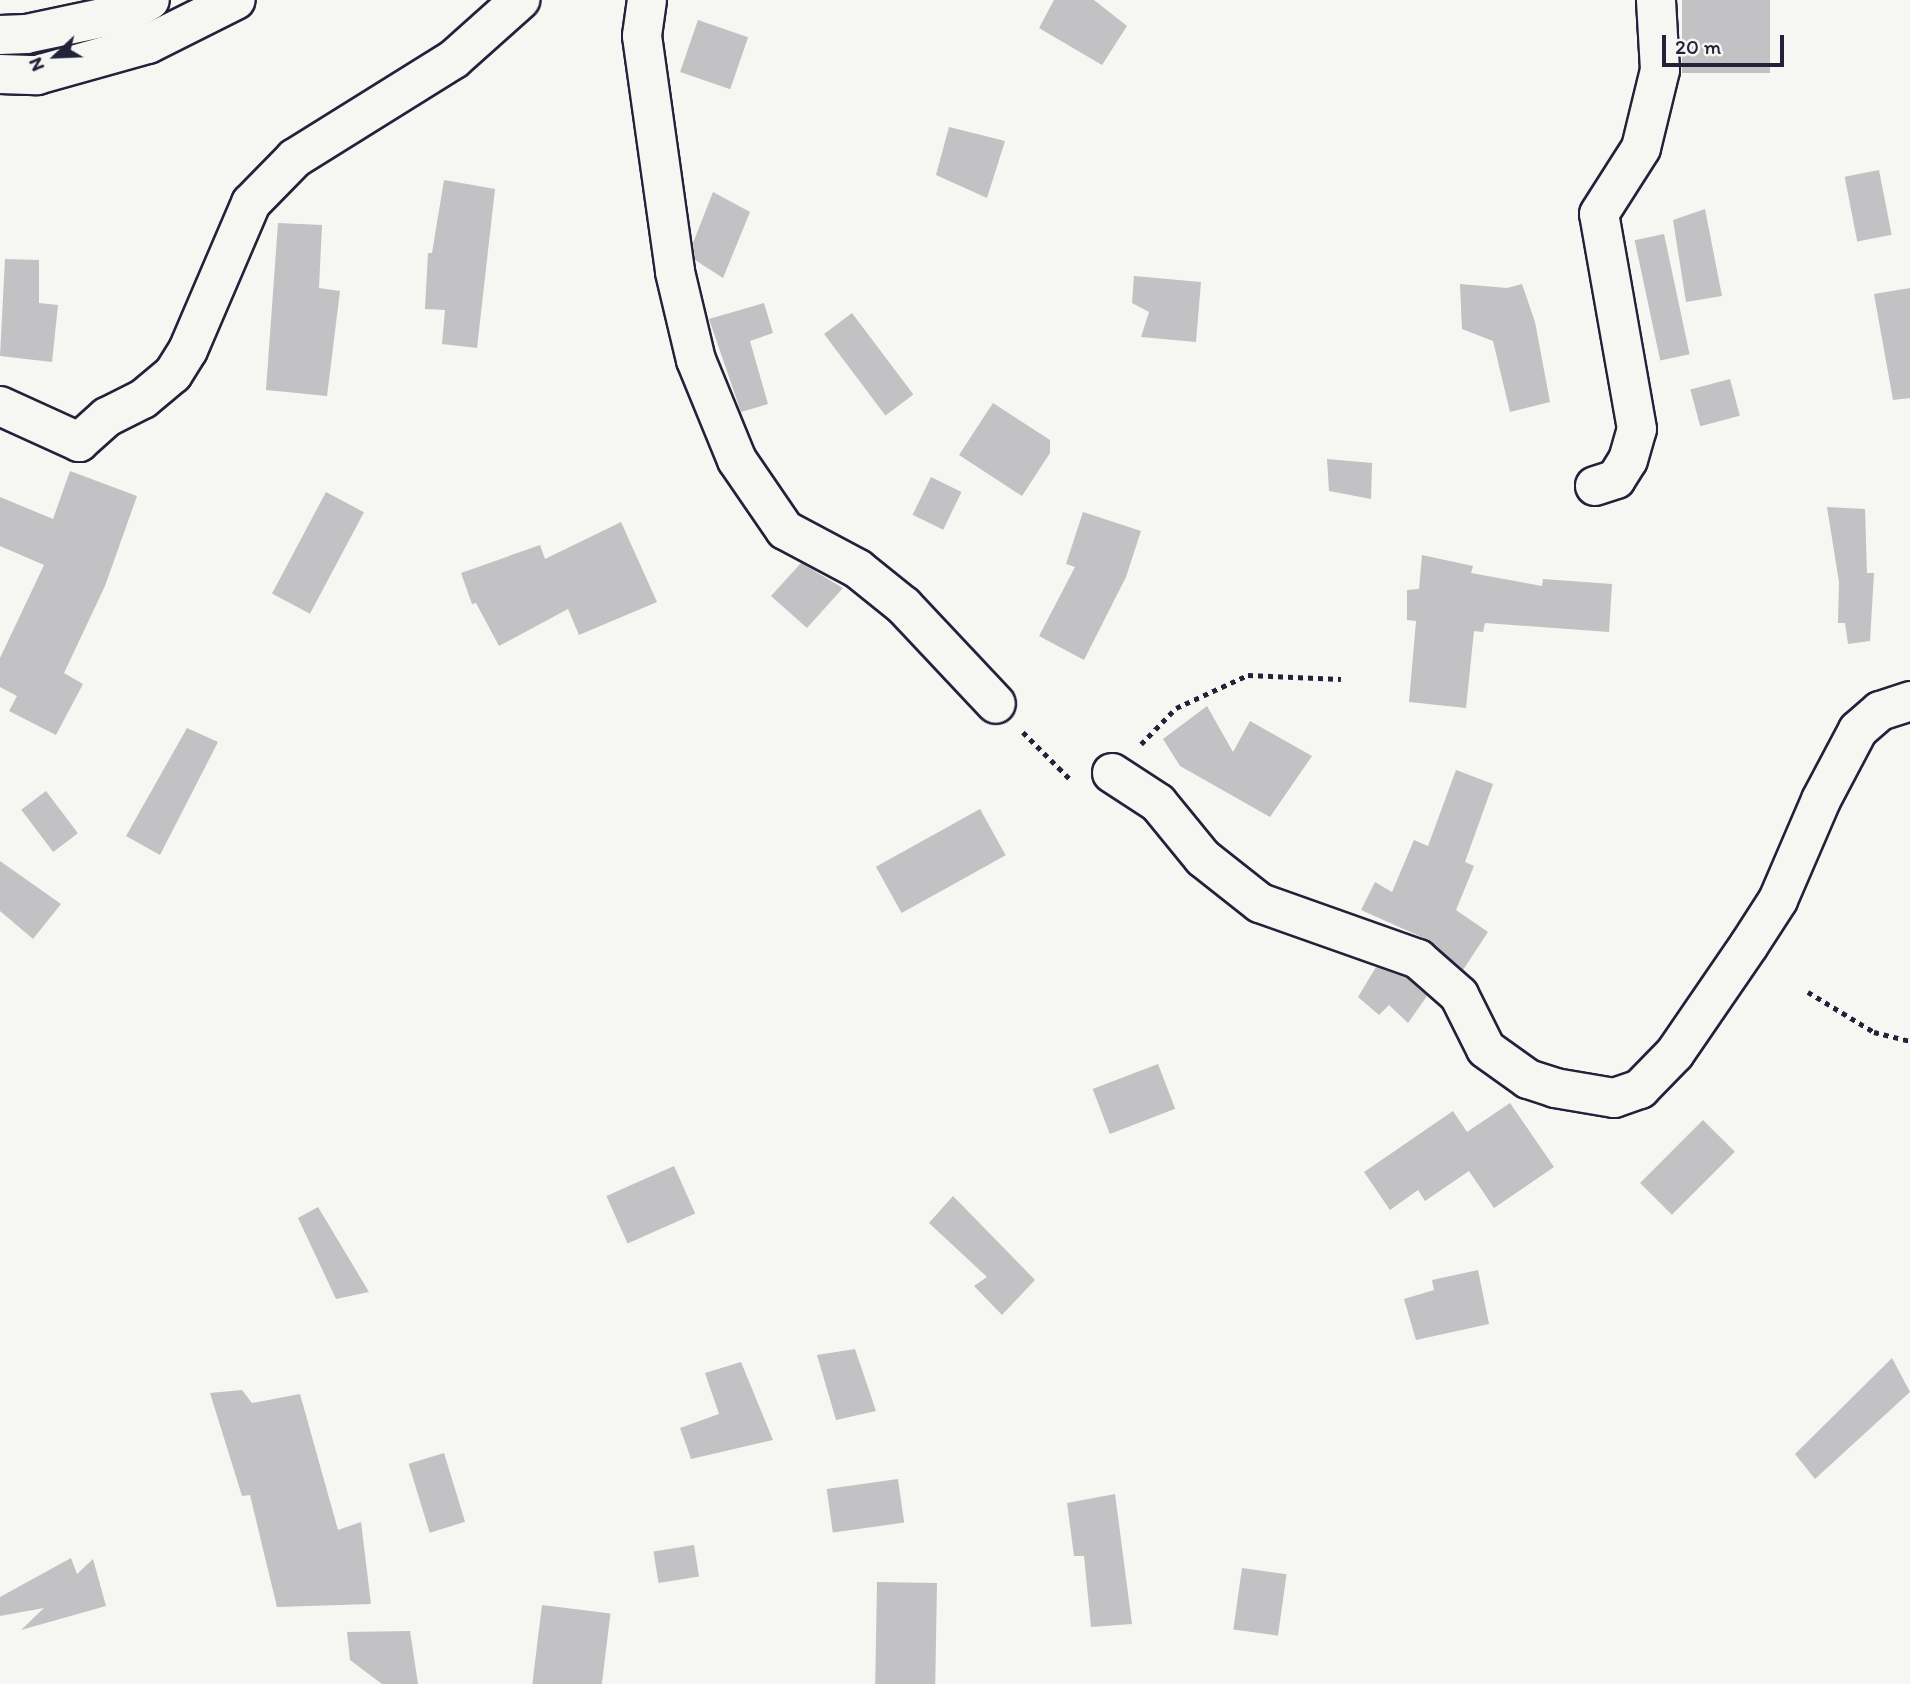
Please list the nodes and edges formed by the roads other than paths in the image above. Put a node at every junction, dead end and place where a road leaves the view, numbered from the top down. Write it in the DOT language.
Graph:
graph roads {
  1 [pos="150,0"];
  2 [pos="236,0"];
  3 [pos="520,0"];
  4 [pos="647,0"];
  5 [pos="1656,0"];
  6 [pos="0,35"];
  7 [pos="0,74"];
  8 [pos="0,406"];
  9 [pos="1595,486"];
  10 [pos="1910,701"];
  11 [pos="996,704"];
  12 [pos="1112,773"];
  1 -- 6 [label="main road"];
  2 -- 7 [label="main road"];
  3 -- 8 [label="main road"];
  4 -- 11 [label="main road"];
  5 -- 9 [label="main road"];
  10 -- 12 [label="main road"];
}
